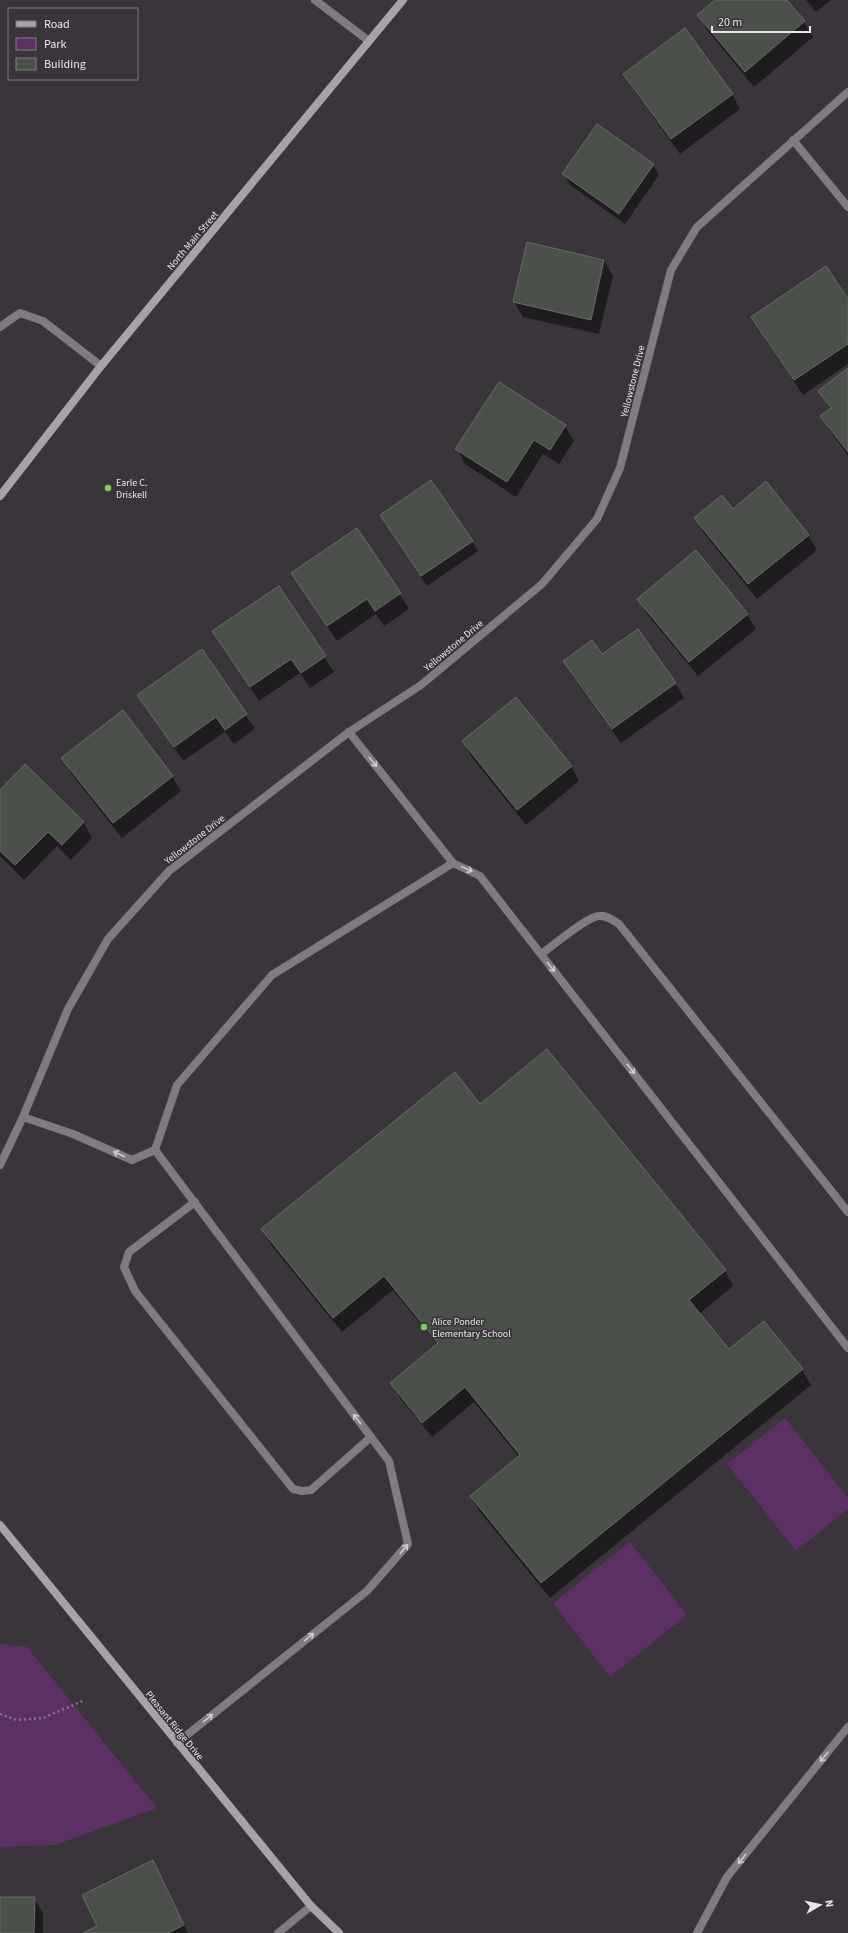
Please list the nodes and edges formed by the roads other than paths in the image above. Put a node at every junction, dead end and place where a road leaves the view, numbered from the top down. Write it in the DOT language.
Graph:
graph roads {
  1 [pos="315,0"];
  2 [pos="403,0"];
  3 [pos="369,41"];
  4 [pos="848,92"];
  5 [pos="793,140"];
  6 [pos="848,207"];
  7 [pos="0,327"];
  8 [pos="100,366"];
  9 [pos="3,486"];
  10 [pos="0,496"];
  11 [pos="349,732"];
  12 [pos="453,863"];
  13 [pos="542,954"];
  14 [pos="23,1116"];
  15 [pos="155,1150"];
  16 [pos="0,1165"];
  17 [pos="194,1202"];
  18 [pos="848,1212"];
  19 [pos="848,1348"];
  20 [pos="371,1437"];
  21 [pos="0,1525"];
  22 [pos="848,1727"];
  23 [pos="177,1743"];
  24 [pos="311,1906"];
  25 [pos="278,1933"];
  26 [pos="339,1933"];
  27 [pos="697,1933"];
  1 -- 3 [label="street"];
  2 -- 3 [label="main road, North Main Street"];
  3 -- 8 [label="main road, North Main Street"];
  4 -- 5 [label="street, Yellowstone Drive"];
  5 -- 6 [label="street"];
  5 -- 11 [label="street, Yellowstone Drive"];
  7 -- 8 [label="street"];
  8 -- 9 [label="main road, North Main Street"];
  9 -- 10 [label="main road, North Main Street"];
  11 -- 12 [label="street, one-way"];
  11 -- 14 [label="street, Yellowstone Drive"];
  12 -- 13 [label="street, one-way"];
  12 -- 15 [label="street"];
  13 -- 18 [label="street"];
  13 -- 19 [label="street, one-way"];
  15 -- 14 [label="street, one-way"];
  14 -- 16 [label="street, Yellowstone Drive"];
  15 -- 17 [label="street"];
  20 -- 17 [label="street, one-way"];
  17 -- 20 [label="street"];
  23 -- 20 [label="street, one-way"];
  21 -- 23 [label="main road, Pleasant Ridge Drive"];
  22 -- 27 [label="street, one-way"];
  23 -- 24 [label="main road, Pleasant Ridge Drive"];
  24 -- 25 [label="street"];
  24 -- 26 [label="main road, Pleasant Ridge Drive"];
}
